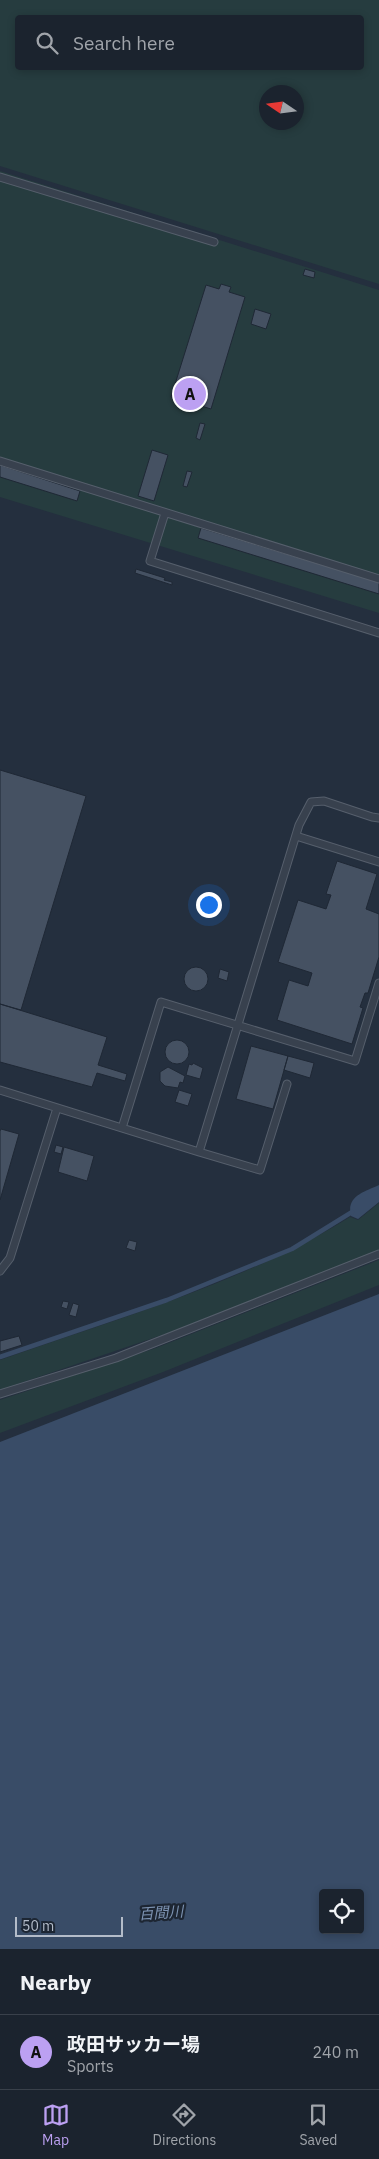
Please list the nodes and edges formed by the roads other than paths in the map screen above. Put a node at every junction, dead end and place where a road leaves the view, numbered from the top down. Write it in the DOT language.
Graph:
graph roads {
  1 [pos="0,177"];
  2 [pos="214,242"];
  3 [pos="0,461"];
  4 [pos="165,513"];
  5 [pos="379,579"];
  6 [pos="379,632"];
  7 [pos="379,818"];
  8 [pos="296,836"];
  9 [pos="379,862"];
  10 [pos="379,984"];
  11 [pos="238,1025"];
  12 [pos="287,1084"];
  13 [pos="0,1090"];
  14 [pos="57,1108"];
  15 [pos="122,1128"];
  16 [pos="199,1152"];
  17 [pos="379,1254"];
  18 [pos="0,1271"];
  19 [pos="0,1394"];
  1 -- 2 [label="lane"];
  3 -- 4 [label="lane"];
  4 -- 5 [label="lane"];
  4 -- 6 [label="lane"];
  7 -- 8 [label="lane"];
  8 -- 9 [label="lane"];
  8 -- 11 [label="lane"];
  10 -- 11 [label="lane"];
  11 -- 15 [label="lane"];
  11 -- 16 [label="lane"];
  12 -- 16 [label="lane"];
  13 -- 14 [label="lane"];
  14 -- 15 [label="lane"];
  14 -- 18 [label="lane"];
  15 -- 16 [label="lane"];
  17 -- 19 [label="lane"];
}
